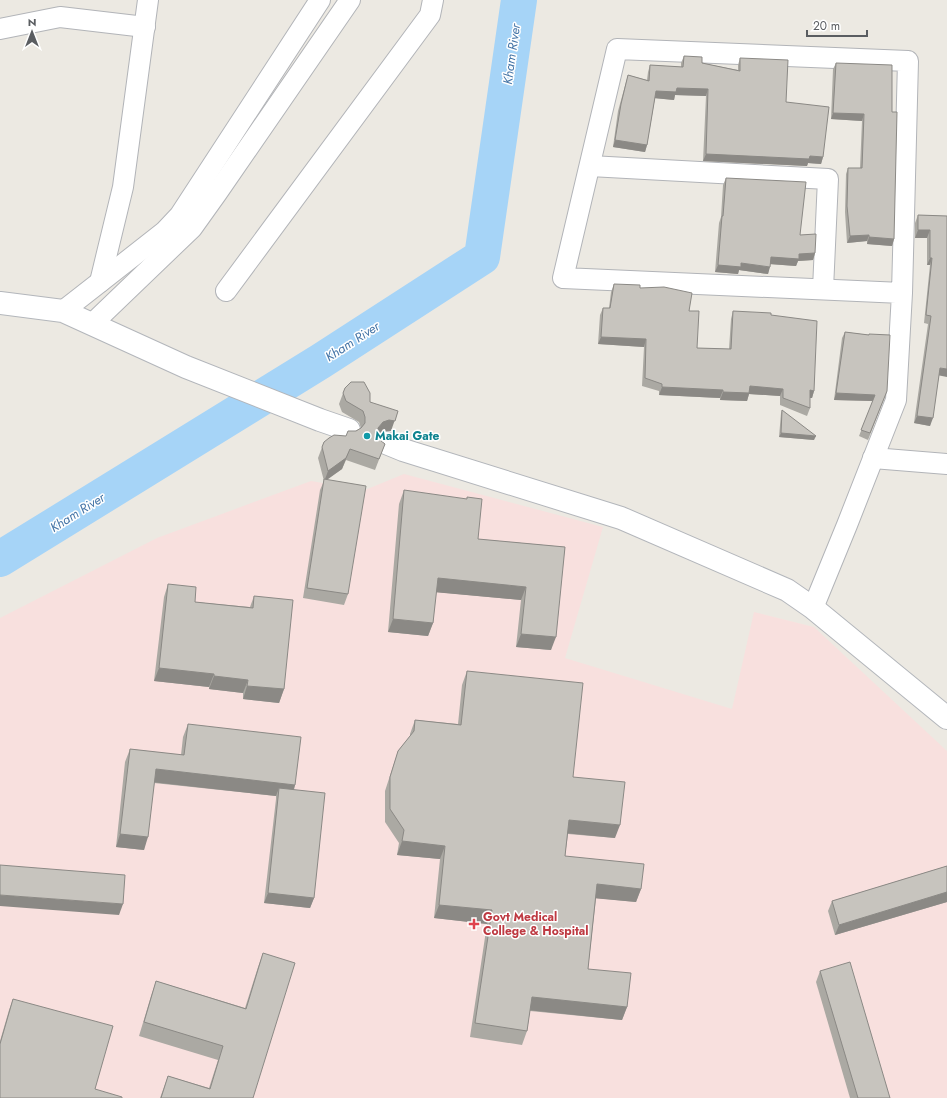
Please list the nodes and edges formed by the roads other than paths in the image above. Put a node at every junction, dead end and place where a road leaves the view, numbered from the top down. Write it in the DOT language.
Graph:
graph roads {
  1 [pos="148,0"];
  2 [pos="320,0"];
  3 [pos="350,0"];
  4 [pos="433,0"];
  5 [pos="145,27"];
  6 [pos="0,29"];
  7 [pos="590,166"];
  8 [pos="100,282"];
  9 [pos="823,289"];
  10 [pos="226,291"];
  11 [pos="902,293"];
  12 [pos="0,302"];
  13 [pos="62,311"];
  14 [pos="92,324"];
  15 [pos="349,430"];
  16 [pos="386,443"];
  17 [pos="873,458"];
  18 [pos="947,464"];
  19 [pos="813,608"];
  20 [pos="947,718"];
  1 -- 5 [label="street"];
  2 -- 8 [label="street"];
  3 -- 14 [label="street"];
  4 -- 10 [label="street"];
  5 -- 6 [label="street"];
  5 -- 8 [label="street"];
  7 -- 9 [label="street"];
  7 -- 9 [label="street"];
  7 -- 11 [label="street"];
  8 -- 13 [label="street"];
  9 -- 11 [label="street"];
  11 -- 17 [label="street"];
  12 -- 13 [label="street"];
  13 -- 14 [label="street"];
  14 -- 15 [label="street"];
  16 -- 19 [label="street"];
  17 -- 18 [label="street"];
  17 -- 19 [label="street"];
  19 -- 20 [label="street"];
}
